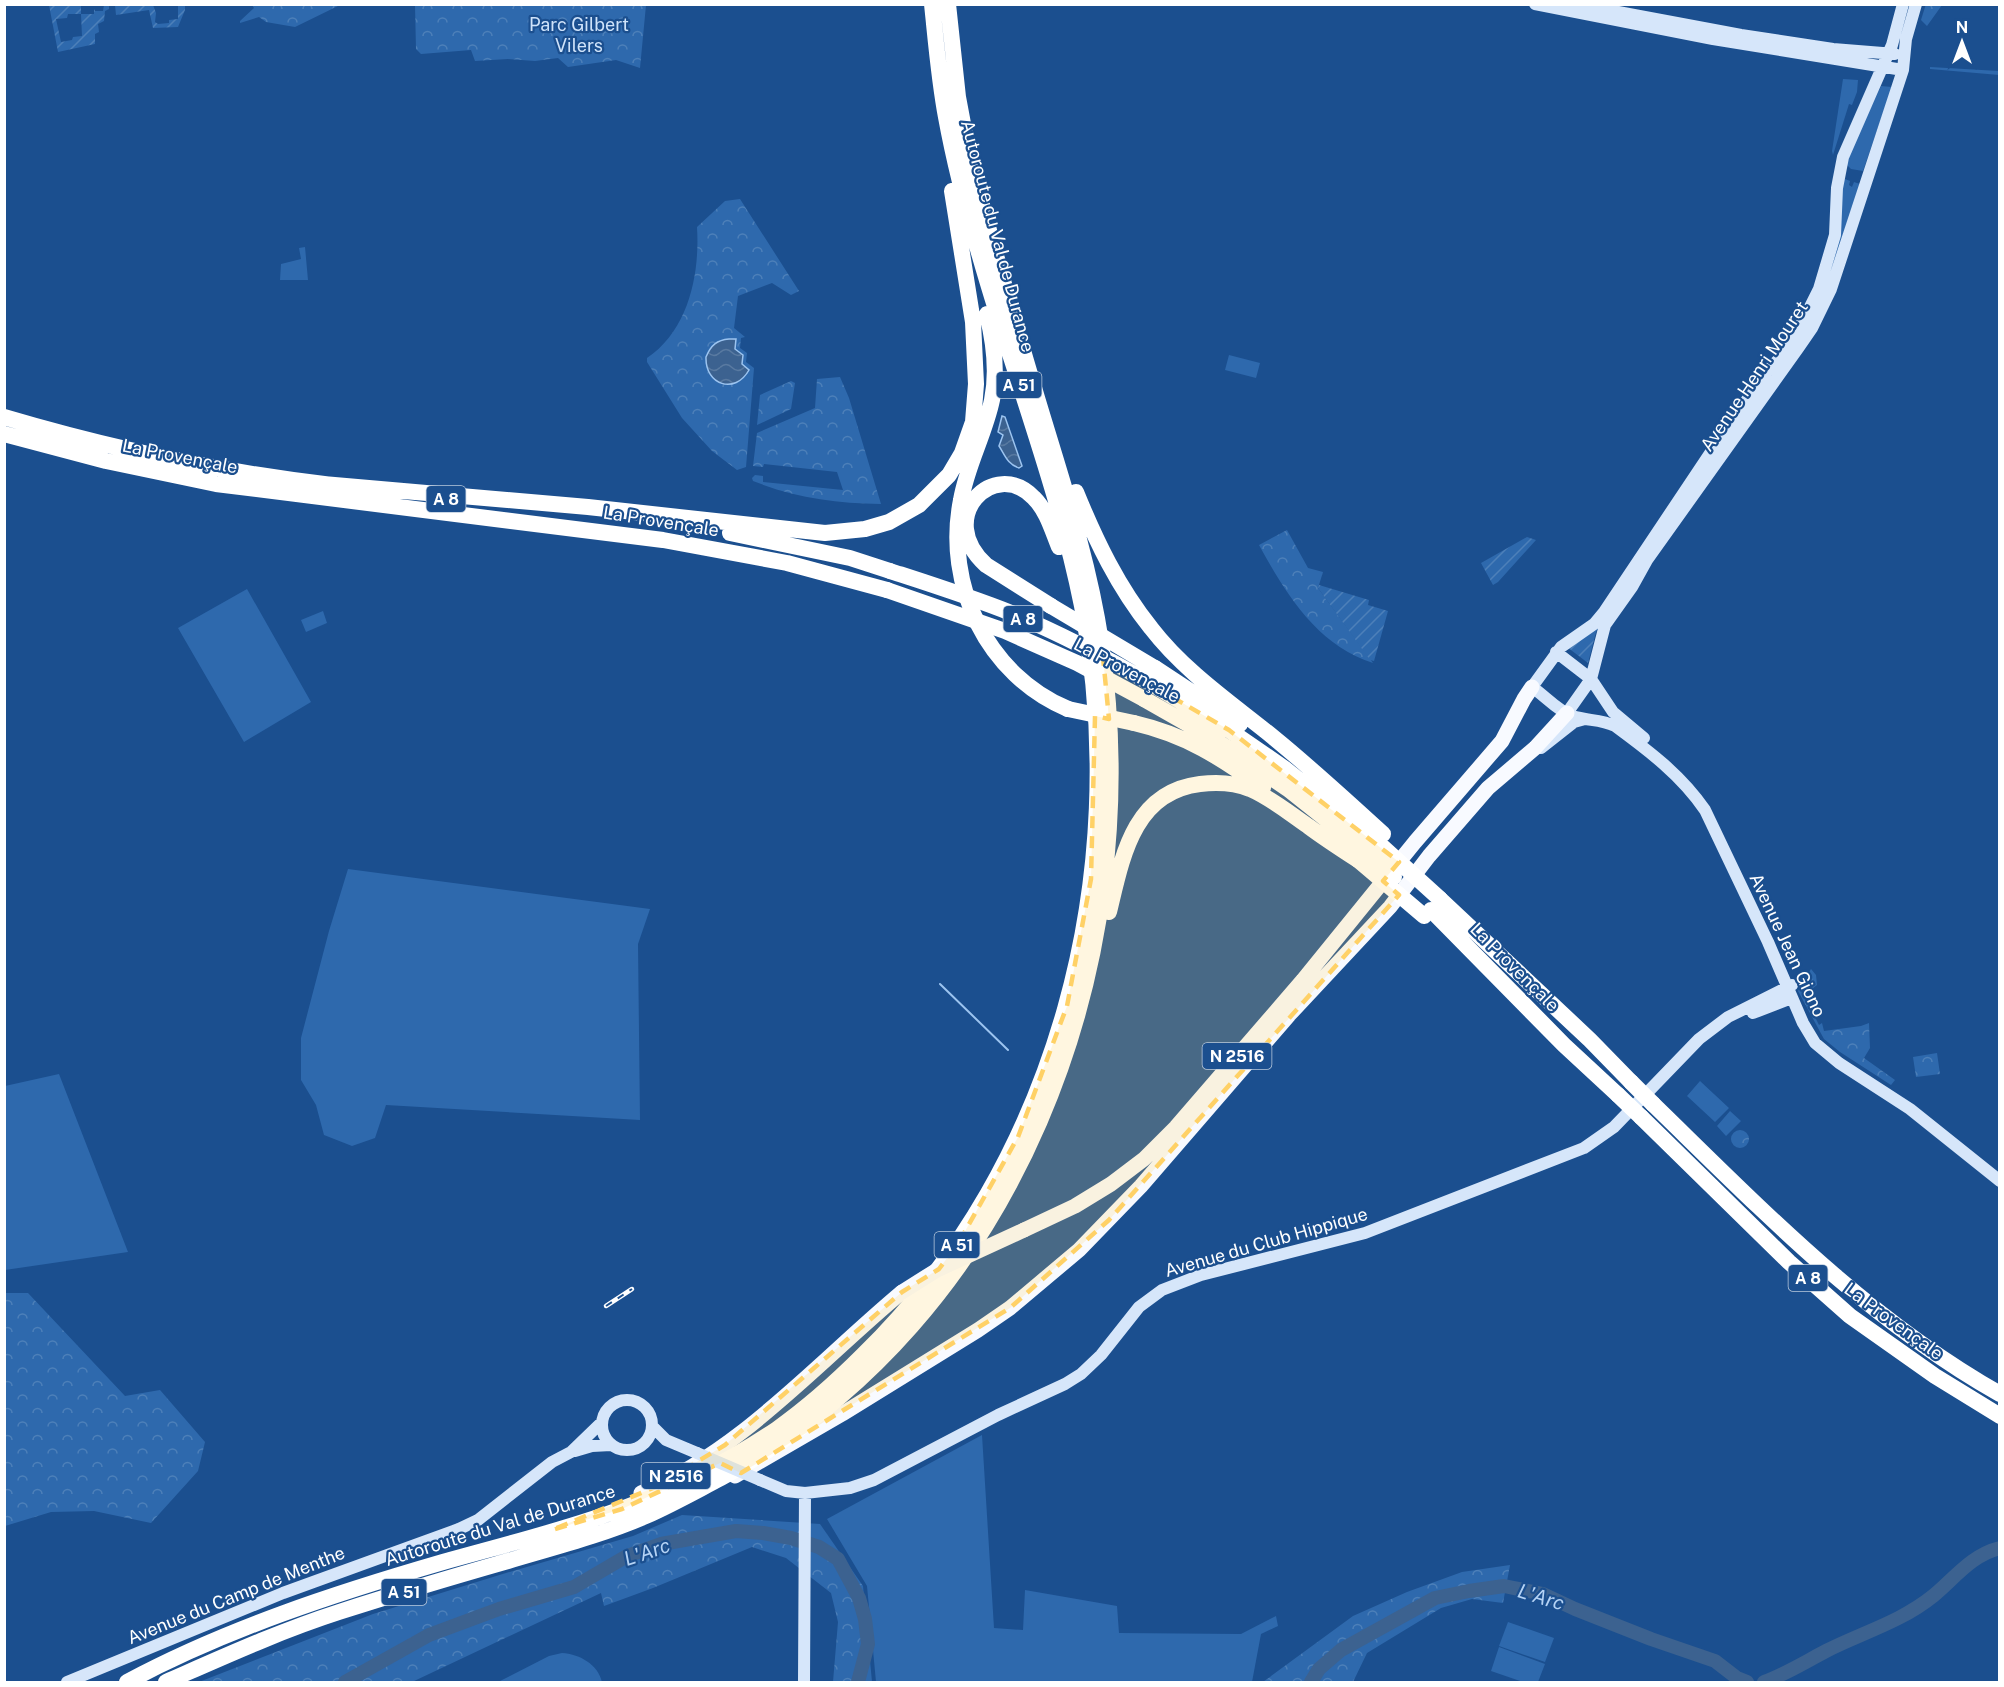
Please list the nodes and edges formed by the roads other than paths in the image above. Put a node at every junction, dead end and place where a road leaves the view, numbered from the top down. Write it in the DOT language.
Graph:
graph roads {
  1 [pos="925,4"];
  2 [pos="932,4"];
  3 [pos="948,4"];
  4 [pos="1534,4"];
  5 [pos="1576,4"];
  6 [pos="1903,4"];
  7 [pos="1916,4"];
  8 [pos="1888,53"];
  9 [pos="1904,54"];
  10 [pos="1883,66"];
  11 [pos="1903,70"];
  12 [pos="955,207"];
  13 [pos="1019,337"];
  14 [pos="4,417"];
  15 [pos="4,434"];
  16 [pos="323,484"];
  17 [pos="1557,652"];
  18 [pos="1152,675"];
  19 [pos="1592,679"];
  20 [pos="1532,687"];
  21 [pos="1567,714"];
  22 [pos="1585,719"];
  23 [pos="1521,760"];
  24 [pos="1097,766"];
  25 [pos="1371,846"];
  26 [pos="1435,904"];
  27 [pos="1792,995"];
  28 [pos="1738,1012"];
  29 [pos="1066,1053"];
  30 [pos="1854,1068"];
  31 [pos="2000,1171"];
  32 [pos="2000,1181"];
  33 [pos="2000,1392"];
  34 [pos="1998,1415"];
  35 [pos="601,1423"];
  36 [pos="652,1426"];
  37 [pos="666,1440"];
  38 [pos="611,1445"];
  39 [pos="641,1446"];
  40 [pos="571,1452"];
  41 [pos="805,1498"];
  42 [pos="648,1515"];
  43 [pos="552,1530"];
  44 [pos="67,1683"];
  45 [pos="127,1683"];
  46 [pos="166,1683"];
  47 [pos="804,1683"];
  1 -- 12 [label="highway"];
  2 -- 24 [label="highway, Autoroute du Val de Durance / A 51"];
  3 -- 13 [label="highway, Autoroute du Val de Durance / A 51"];
  4 -- 10 [label="main road"];
  5 -- 8 [label="main road"];
  6 -- 8 [label="main road, Avenue Henri Mouret"];
  7 -- 9 [label="main road, Avenue Henri Mouret"];
  8 -- 9 [label="main road"];
  8 -- 10 [label="main road, Avenue Henri Mouret"];
  9 -- 11 [label="main road, Avenue Henri Mouret"];
  10 -- 11 [label="main road"];
  10 -- 17 [label="main road, Avenue Henri Mouret"];
  11 -- 19 [label="main road, Avenue Henri Mouret"];
  12 -- 16 [label="highway"];
  12 -- 25 [label="highway, bridge"];
  13 -- 25 [label="highway"];
  13 -- 29 [label="highway, Autoroute du Val de Durance / A 51"];
  14 -- 16 [label="highway, La Provençale / A 8"];
  15 -- 25 [label="highway, La Provençale / A 8, bridge"];
  16 -- 18 [label="highway, La Provençale / A 8, bridge"];
  17 -- 19 [label="main road, Avenue Jean Giono"];
  17 -- 20 [label="main road, Avenue Henri Mouret"];
  18 -- 24 [label="highway, bridge"];
  18 -- 25 [label="highway, La Provençale / A 8"];
  19 -- 21 [label="main road"];
  19 -- 27 [label="main road, Avenue Jean Giono"];
  20 -- 21 [label="main road"];
  20 -- 43 [label="highway, N 2516, bridge"];
  21 -- 22 [label="main road, Avenue Jean Giono"];
  21 -- 23 [label="highway, N 2516"];
  22 -- 23 [label="main road, N 2516"];
  22 -- 27 [label="main road, Avenue Jean Giono"];
  23 -- 42 [label="highway, N 2516"];
  24 -- 43 [label="highway, Autoroute du Val de Durance / A 51"];
  25 -- 26 [label="highway"];
  25 -- 26 [label="highway, bridge"];
  25 -- 29 [label="highway"];
  26 -- 33 [label="highway, La Provençale / A 8, bridge"];
  26 -- 34 [label="highway, La Provençale / A 8, bridge"];
  27 -- 28 [label="main road, Avenue du Club Hippique"];
  27 -- 28 [label="main road, Avenue du Club Hippique"];
  27 -- 30 [label="main road, Avenue Jean Giono"];
  27 -- 30 [label="main road, Avenue Jean Giono"];
  28 -- 41 [label="main road, Avenue du Club Hippique"];
  29 -- 42 [label="highway, Autoroute du Val de Durance / A 51"];
  30 -- 31 [label="main road, Avenue Jean Giono"];
  30 -- 32 [label="main road, Avenue Jean Giono"];
  35 -- 36 [label="main road"];
  35 -- 38 [label="main road"];
  35 -- 40 [label="main road, Avenue du Camp de Menthe"];
  36 -- 37 [label="main road, Avenue du Club Hippique"];
  36 -- 39 [label="main road"];
  37 -- 39 [label="main road"];
  37 -- 41 [label="main road, Avenue du Club Hippique, bridge"];
  38 -- 39 [label="main road"];
  38 -- 40 [label="main road, Avenue du Camp de Menthe"];
  40 -- 44 [label="main road, Avenue du Camp de Menthe"];
  41 -- 47 [label="main road"];
  42 -- 46 [label="highway, Autoroute du Val de Durance / A 51"];
  43 -- 45 [label="highway, Autoroute du Val de Durance / A 51"];
}
